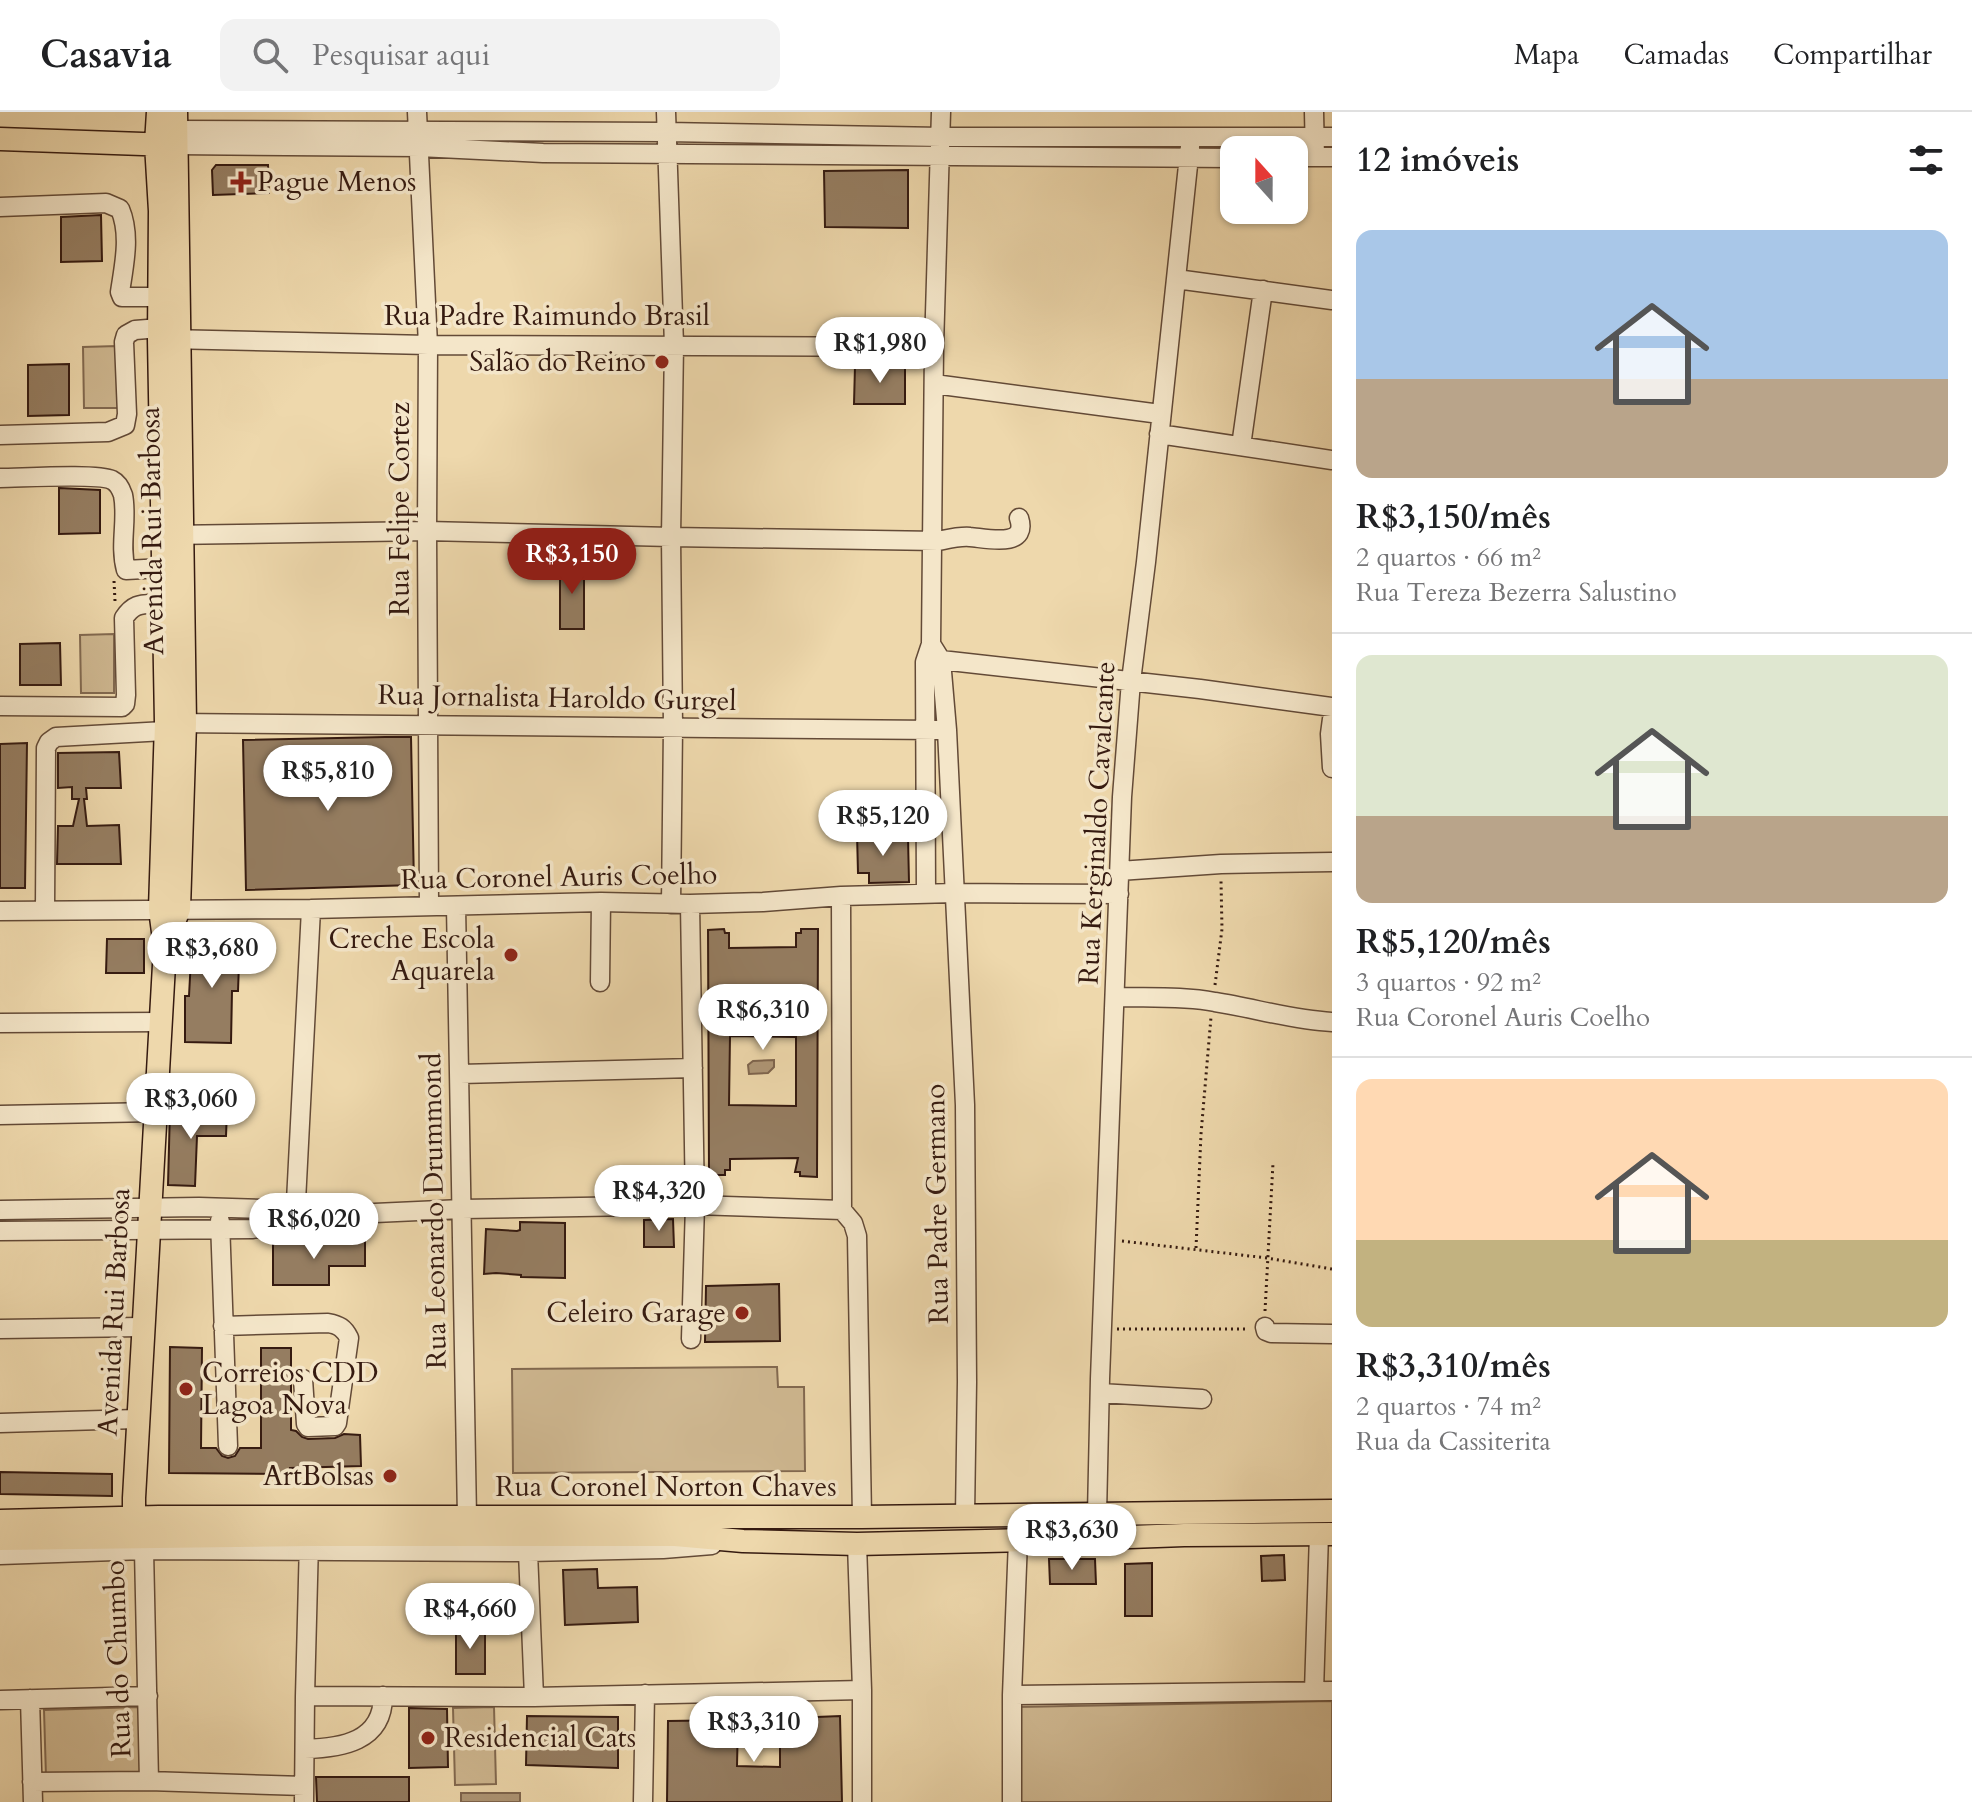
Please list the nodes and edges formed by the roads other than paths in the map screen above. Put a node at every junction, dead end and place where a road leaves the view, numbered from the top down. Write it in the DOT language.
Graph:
graph roads {
  1 [pos="666,112"];
  2 [pos="941,112"];
  3 [pos="1314,112"];
  4 [pos="0,127"];
  5 [pos="167,129"];
  6 [pos="418,130"];
  7 [pos="667,132"];
  8 [pos="1191,137"];
  9 [pos="1323,137"];
  10 [pos="0,139"];
  11 [pos="941,146"];
  12 [pos="667,154"];
  13 [pos="1323,157"];
  14 [pos="1190,158"];
  15 [pos="1220,158"];
  16 [pos="0,207"];
  17 [pos="1176,279"];
  18 [pos="1263,290"];
  19 [pos="169,297"];
  20 [pos="1332,300"];
  21 [pos="166,335"];
  22 [pos="428,345"];
  23 [pos="674,345"];
  24 [pos="934,347"];
  25 [pos="934,384"];
  26 [pos="1160,414"];
  27 [pos="1159,434"];
  28 [pos="0,435"];
  29 [pos="1241,446"];
  30 [pos="1332,460"];
  31 [pos="0,478"];
  32 [pos="1019,518"];
  33 [pos="427,531"];
  34 [pos="172,535"];
  35 [pos="671,537"];
  36 [pos="935,541"];
  37 [pos="163,568"];
  38 [pos="163,603"];
  39 [pos="932,655"];
  40 [pos="1131,681"];
  41 [pos="0,706"];
  42 [pos="1332,707"];
  43 [pos="1332,719"];
  44 [pos="427,724"];
  45 [pos="172,726"];
  46 [pos="673,727"];
  47 [pos="925,730"];
  48 [pos="947,730"];
  49 [pos="1332,768"];
  50 [pos="1332,862"];
  51 [pos="1119,871"];
  52 [pos="954,893"];
  53 [pos="926,894"];
  54 [pos="1119,894"];
  55 [pos="841,896"];
  56 [pos="601,902"];
  57 [pos="680,904"];
  58 [pos="429,906"];
  59 [pos="456,906"];
  60 [pos="169,909"];
  61 [pos="311,909"];
  62 [pos="45,910"];
  63 [pos="0,911"];
  64 [pos="600,982"];
  65 [pos="1116,997"];
  66 [pos="161,1022"];
  67 [pos="1332,1022"];
  68 [pos="0,1023"];
  69 [pos="693,1068"];
  70 [pos="460,1074"];
  71 [pos="155,1112"];
  72 [pos="0,1115"];
  73 [pos="695,1205"];
  74 [pos="220,1208"];
  75 [pos="462,1209"];
  76 [pos="0,1210"];
  77 [pos="842,1210"];
  78 [pos="295,1217"];
  79 [pos="149,1219"];
  80 [pos="219,1230"];
  81 [pos="0,1231"];
  82 [pos="223,1326"];
  83 [pos="142,1327"];
  84 [pos="1265,1328"];
  85 [pos="0,1329"];
  86 [pos="1332,1334"];
  87 [pos="691,1339"];
  88 [pos="303,1379"];
  89 [pos="1100,1393"];
  90 [pos="1202,1399"];
  91 [pos="137,1419"];
  92 [pos="0,1423"];
  93 [pos="228,1446"];
  94 [pos="1332,1511"];
  95 [pos="1097,1514"];
  96 [pos="965,1515"];
  97 [pos="930,1516"];
  98 [pos="467,1517"];
  99 [pos="862,1517"];
  100 [pos="0,1521"];
  101 [pos="1185,1524"];
  102 [pos="1325,1534"];
  103 [pos="139,1535"];
  104 [pos="0,1539"];
  105 [pos="1018,1540"];
  106 [pos="743,1541"];
  107 [pos="930,1541"];
  108 [pos="309,1543"];
  109 [pos="857,1544"];
  110 [pos="528,1552"];
  111 [pos="0,1555"];
  112 [pos="862,1690"];
  113 [pos="1323,1691"];
  114 [pos="645,1694"];
  115 [pos="1012,1695"];
  116 [pos="148,1696"];
  117 [pos="305,1696"];
  118 [pos="383,1696"];
  119 [pos="534,1697"];
  120 [pos="30,1699"];
  121 [pos="0,1700"];
  122 [pos="305,1749"];
  123 [pos="149,1781"];
  124 [pos="32,1782"];
  125 [pos="304,1794"];
  126 [pos="33,1802"];
  127 [pos="643,1802"];
  128 [pos="862,1802"];
  129 [pos="1012,1802"];
  1 -- 7 [label="street"];
  2 -- 11 [label="street"];
  3 -- 9 [label="street"];
  4 -- 5 [label="main road"];
  5 -- 6 [label="street"];
  5 -- 10 [label="main road"];
  5 -- 19 [label="main road, Avenida Rui Barbosa"];
  6 -- 7 [label="street"];
  6 -- 12 [label="street"];
  6 -- 22 [label="street, Rua Felipe Cortez"];
  7 -- 11 [label="street"];
  7 -- 12 [label="street"];
  8 -- 9 [label="street"];
  8 -- 11 [label="street"];
  8 -- 14 [label="street, Rua Kerginaldo Cavalcante"];
  9 -- 13 [label="street"];
  11 -- 12 [label="street"];
  11 -- 14 [label="street"];
  11 -- 24 [label="street"];
  12 -- 23 [label="street"];
  14 -- 15 [label="street"];
  14 -- 17 [label="street, Rua Kerginaldo Cavalcante"];
  16 -- 19 [label="street"];
  17 -- 18 [label="street"];
  17 -- 26 [label="street, Rua Kerginaldo Cavalcante"];
  18 -- 20 [label="street"];
  18 -- 29 [label="street"];
  19 -- 21 [label="main road, Avenida Rui Barbosa"];
  21 -- 22 [label="street, Rua Padre Raimundo Brasil"];
  21 -- 28 [label="street, Rua Padre Raimundo Brasil"];
  21 -- 34 [label="main road, Avenida Rui Barbosa"];
  22 -- 23 [label="street, Rua Padre Raimundo Brasil"];
  22 -- 33 [label="street, Rua Felipe Cortez"];
  23 -- 24 [label="street, Rua Padre Raimundo Brasil"];
  23 -- 35 [label="street"];
  24 -- 25 [label="street"];
  25 -- 26 [label="street"];
  25 -- 36 [label="street"];
  26 -- 27 [label="street, Rua Kerginaldo Cavalcante"];
  27 -- 29 [label="street"];
  27 -- 40 [label="street, Rua Kerginaldo Cavalcante"];
  29 -- 30 [label="street"];
  31 -- 37 [label="street"];
  32 -- 36 [label="street"];
  33 -- 34 [label="street"];
  33 -- 35 [label="street"];
  33 -- 44 [label="street, Rua Felipe Cortez"];
  34 -- 37 [label="main road, Avenida Rui Barbosa"];
  34 -- 45 [label="main road, Avenida Rui Barbosa"];
  35 -- 36 [label="street"];
  35 -- 46 [label="street"];
  36 -- 39 [label="street"];
  37 -- 38 [label="main road, Avenida Rui Barbosa"];
  38 -- 41 [label="street"];
  38 -- 45 [label="main road, Avenida Rui Barbosa"];
  39 -- 40 [label="street"];
  39 -- 47 [label="street"];
  39 -- 48 [label="street, Rua Padre Germano"];
  40 -- 42 [label="street"];
  40 -- 51 [label="street, Rua Kerginaldo Cavalcante"];
  43 -- 49 [label="street"];
  44 -- 45 [label="street, Rua Jornalista Haroldo Gurgel"];
  44 -- 46 [label="street, Rua Jornalista Haroldo Gurgel"];
  44 -- 58 [label="street, Rua Felipe Cortez"];
  45 -- 60 [label="main road, Avenida Rui Barbosa"];
  45 -- 62 [label="street, Rua Jornalista Haroldo Gurgel"];
  46 -- 47 [label="street, Rua Jornalista Haroldo Gurgel"];
  46 -- 57 [label="street"];
  47 -- 48 [label="street, Rua Jornalista Haroldo Gurgel"];
  47 -- 53 [label="street"];
  48 -- 52 [label="street, Rua Padre Germano"];
  50 -- 51 [label="street"];
  51 -- 54 [label="street, Rua Kerginaldo Cavalcante"];
  52 -- 53 [label="street, Rua Coronel Auris Coelho"];
  52 -- 54 [label="street, Rua Coronel Auris Coelho"];
  52 -- 96 [label="street, Rua Padre Germano"];
  53 -- 55 [label="street, Rua Coronel Auris Coelho"];
  54 -- 65 [label="street, Rua Kerginaldo Cavalcante"];
  55 -- 57 [label="street, Rua Coronel Auris Coelho"];
  55 -- 77 [label="street"];
  56 -- 57 [label="street, Rua Coronel Auris Coelho"];
  56 -- 59 [label="street, Rua Coronel Auris Coelho"];
  56 -- 64 [label="street"];
  57 -- 69 [label="street"];
  58 -- 59 [label="street, Rua Coronel Auris Coelho"];
  58 -- 61 [label="street, Rua Coronel Auris Coelho"];
  59 -- 70 [label="street, Rua Leonardo Drummond"];
  60 -- 61 [label="street, Rua Coronel Auris Coelho"];
  60 -- 62 [label="street, Rua Coronel Auris Coelho"];
  60 -- 66 [label="main road, Avenida Rui Barbosa"];
  61 -- 78 [label="street"];
  62 -- 63 [label="street, Rua Coronel Auris Coelho"];
  65 -- 67 [label="street"];
  65 -- 89 [label="street, Rua Kerginaldo Cavalcante"];
  66 -- 68 [label="street"];
  66 -- 71 [label="main road, Avenida Rui Barbosa"];
  69 -- 70 [label="street"];
  69 -- 73 [label="street"];
  70 -- 75 [label="street, Rua Leonardo Drummond"];
  71 -- 72 [label="street"];
  71 -- 79 [label="main road, Avenida Rui Barbosa"];
  73 -- 75 [label="street"];
  73 -- 77 [label="street"];
  73 -- 87 [label="street"];
  74 -- 78 [label="street"];
  74 -- 79 [label="street"];
  74 -- 80 [label="street"];
  75 -- 78 [label="street"];
  75 -- 98 [label="street, Rua Leonardo Drummond"];
  76 -- 79 [label="street"];
  77 -- 99 [label="street"];
  78 -- 80 [label="street"];
  79 -- 80 [label="street"];
  79 -- 81 [label="street"];
  79 -- 83 [label="main road, Avenida Rui Barbosa"];
  80 -- 82 [label="street"];
  82 -- 88 [label="street"];
  82 -- 93 [label="street"];
  83 -- 85 [label="street"];
  83 -- 91 [label="main road, Avenida Rui Barbosa"];
  84 -- 86 [label="street"];
  89 -- 90 [label="street"];
  89 -- 95 [label="street, Rua Kerginaldo Cavalcante"];
  91 -- 92 [label="street"];
  91 -- 103 [label="main road, Avenida Rui Barbosa"];
  94 -- 101 [label="main road, Rua Coronel Norton Chaves"];
  95 -- 96 [label="main road, Rua Coronel Norton Chaves"];
  95 -- 101 [label="main road, Rua Coronel Norton Chaves"];
  96 -- 97 [label="main road, Rua Coronel Norton Chaves"];
  97 -- 99 [label="main road, Rua Coronel Norton Chaves"];
  97 -- 107 [label="main road"];
  98 -- 99 [label="main road, Rua Coronel Norton Chaves"];
  98 -- 103 [label="main road, Rua Coronel Norton Chaves"];
  100 -- 103 [label="main road, Rua Coronel Norton Chaves"];
  101 -- 102 [label="main road, Rua Coronel Norton Chaves"];
  101 -- 105 [label="main road, Rua Coronel Norton Chaves"];
  102 -- 113 [label="street"];
  103 -- 104 [label="main road, Rua Coronel Norton Chaves"];
  103 -- 108 [label="main road, Rua Coronel Norton Chaves"];
  103 -- 111 [label="street, Rua Coronel Norton Chaves"];
  103 -- 116 [label="street, Rua do Chumbo"];
  105 -- 107 [label="main road, Rua Coronel Norton Chaves"];
  105 -- 115 [label="street"];
  106 -- 108 [label="main road, Rua Coronel Norton Chaves"];
  106 -- 109 [label="main road, Rua Coronel Norton Chaves"];
  106 -- 110 [label="street, Rua Coronel Norton Chaves"];
  107 -- 109 [label="main road, Rua Coronel Norton Chaves"];
  108 -- 110 [label="street, Rua Coronel Norton Chaves"];
  108 -- 117 [label="street"];
  109 -- 112 [label="street"];
  110 -- 119 [label="street"];
  112 -- 114 [label="street"];
  112 -- 128 [label="street"];
  113 -- 115 [label="street"];
  114 -- 119 [label="street"];
  114 -- 127 [label="street"];
  115 -- 129 [label="street"];
  116 -- 120 [label="street"];
  116 -- 123 [label="street, Rua do Chumbo"];
  117 -- 118 [label="street"];
  117 -- 122 [label="street"];
  118 -- 119 [label="street"];
  118 -- 122 [label="street"];
  120 -- 121 [label="street"];
  120 -- 124 [label="street"];
  122 -- 125 [label="street"];
  123 -- 124 [label="street"];
  123 -- 125 [label="street"];
  124 -- 126 [label="street"];
}
